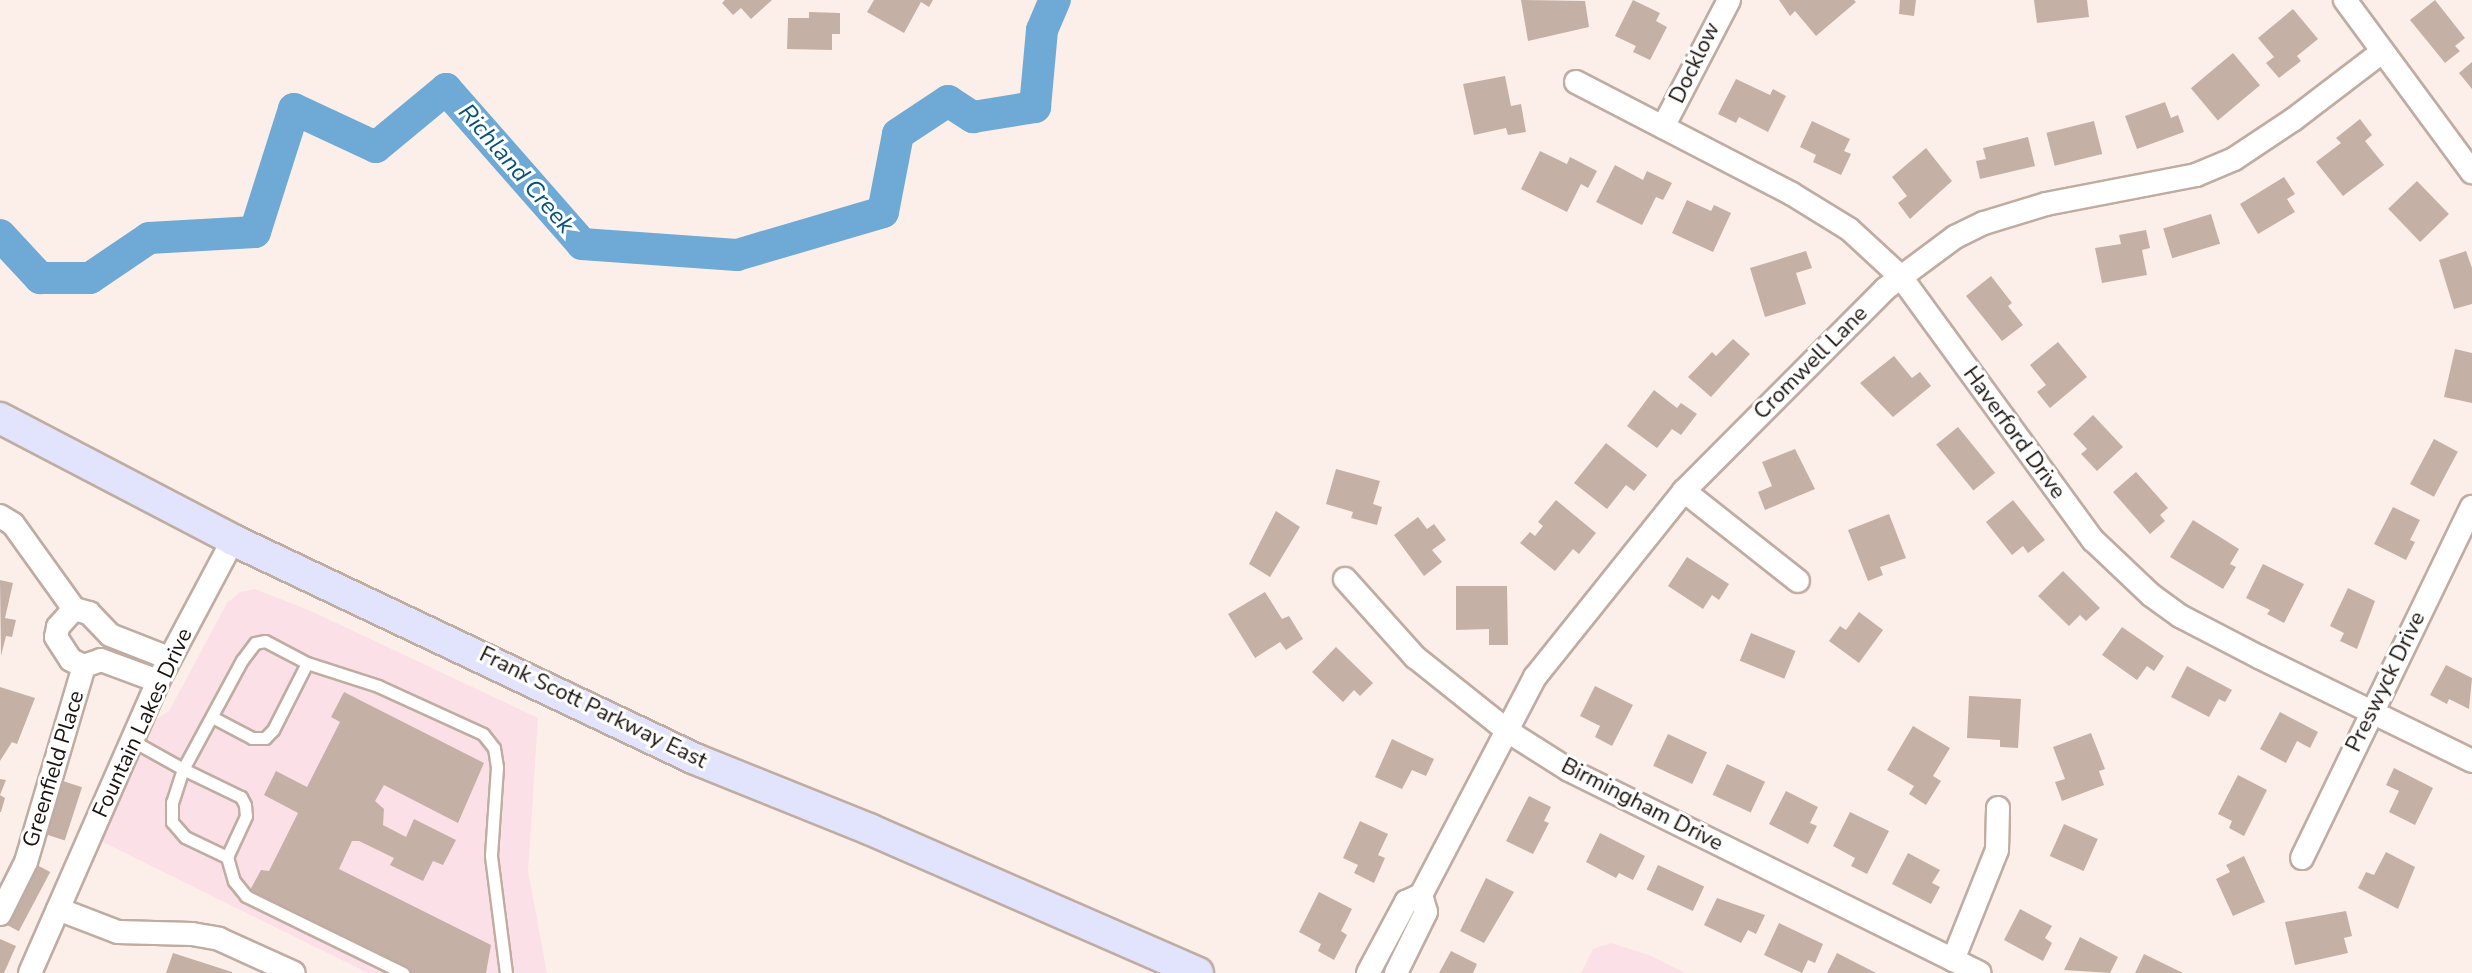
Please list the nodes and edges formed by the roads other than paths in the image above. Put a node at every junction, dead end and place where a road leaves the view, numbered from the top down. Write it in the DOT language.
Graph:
graph roads {
  1 [pos="1729,0"];
  2 [pos="2345,0"];
  3 [pos="2382,52"];
  4 [pos="1576,82"];
  5 [pos="1663,127"];
  6 [pos="2472,172"];
  7 [pos="1901,277"];
  8 [pos="0,418"];
  9 [pos="1684,491"];
  10 [pos="2472,507"];
  11 [pos="0,516"];
  12 [pos="233,540"];
  13 [pos="1345,579"];
  14 [pos="1798,581"];
  15 [pos="74,609"];
  16 [pos="169,658"];
  17 [pos="307,663"];
  18 [pos="84,666"];
  19 [pos="158,681"];
  20 [pos="2370,713"];
  21 [pos="212,717"];
  22 [pos="1509,732"];
  23 [pos="133,741"];
  24 [pos="2472,761"];
  25 [pos="183,769"];
  26 [pos="1998,808"];
  27 [pos="227,857"];
  28 [pos="2302,858"];
  29 [pos="1421,895"];
  30 [pos="58,909"];
  31 [pos="0,914"];
  32 [pos="1953,960"];
  33 [pos="30,973"];
  34 [pos="294,973"];
  35 [pos="403,973"];
  36 [pos="506,973"];
  37 [pos="1198,973"];
  38 [pos="1368,973"];
  39 [pos="1396,973"];
  40 [pos="1979,973"];
  1 -- 5 [label="street, Docklow"];
  2 -- 3 [label="street"];
  3 -- 6 [label="street"];
  3 -- 7 [label="street, Cromwell Lane"];
  4 -- 5 [label="street, Haverford Drive"];
  5 -- 7 [label="street, Haverford Drive"];
  7 -- 9 [label="street, Cromwell Lane"];
  7 -- 20 [label="street, Haverford Drive"];
  8 -- 12 [label="main road, Frank Scott Parkway East"];
  9 -- 14 [label="street"];
  9 -- 22 [label="street, Cromwell Lane"];
  10 -- 20 [label="street, Preswyck Drive"];
  11 -- 15 [label="street"];
  12 -- 16 [label="street, Fountain Lakes Drive"];
  12 -- 37 [label="main road, Frank Scott Parkway East"];
  13 -- 22 [label="street, Birmingham Drive"];
  15 -- 16 [label="street"];
  15 -- 18 [label="street, Greenfield Place"];
  16 -- 19 [label="street, Fountain Lakes Drive"];
  17 -- 21 [label="lane"];
  17 -- 21 [label="lane"];
  17 -- 36 [label="lane"];
  18 -- 19 [label="street, Greenfield Place"];
  18 -- 31 [label="street, Greenfield Place"];
  19 -- 23 [label="street, Fountain Lakes Drive"];
  20 -- 24 [label="street, Haverford Drive"];
  20 -- 28 [label="street, Preswyck Drive"];
  21 -- 25 [label="lane"];
  22 -- 29 [label="street, Cromwell Lane"];
  22 -- 32 [label="street, Birmingham Drive"];
  23 -- 25 [label="lane"];
  23 -- 30 [label="street, Fountain Lakes Drive"];
  25 -- 27 [label="lane"];
  25 -- 27 [label="lane"];
  26 -- 32 [label="street"];
  27 -- 35 [label="lane"];
  29 -- 38 [label="street, Cromwell Lane"];
  29 -- 39 [label="street, Cromwell Lane"];
  30 -- 33 [label="street, Fountain Lakes Drive"];
  30 -- 34 [label="street"];
  32 -- 40 [label="street, Birmingham Drive"];
}
